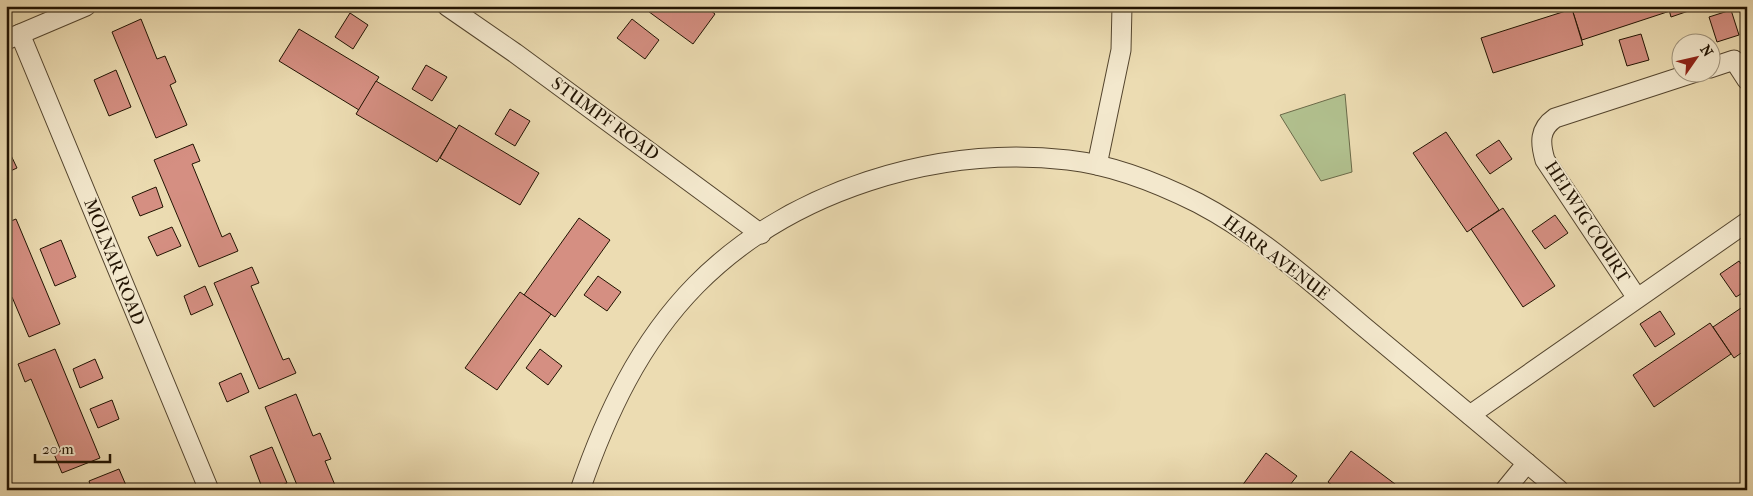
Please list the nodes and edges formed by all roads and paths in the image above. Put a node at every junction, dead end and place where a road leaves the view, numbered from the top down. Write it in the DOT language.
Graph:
graph roads {
  1 [pos="86,6"];
  2 [pos="447,6"];
  3 [pos="1122,6"];
  4 [pos="13,37"];
  5 [pos="1720,65"];
  6 [pos="1747,80"];
  7 [pos="1670,81"];
  8 [pos="1098,165"];
  9 [pos="1747,222"];
  10 [pos="761,234"];
  11 [pos="1637,298"];
  12 [pos="1470,415"];
  13 [pos="1527,463"];
  14 [pos="208,490"];
  15 [pos="580,490"];
  16 [pos="1505,490"];
  17 [pos="1559,490"];
  1 -- 4 [label="street"];
  2 -- 10 [label="street, STUMPF ROAD"];
  3 -- 8 [label="street"];
  4 -- 14 [label="street, MOLNAR ROAD"];
  5 -- 6 [label="street"];
  7 -- 11 [label="street, HELWIG COURT"];
  8 -- 10 [label="street, HARR AVENUE"];
  8 -- 12 [label="street, HARR AVENUE"];
  9 -- 11 [label="street, HELWIG COURT"];
  10 -- 15 [label="street, HARR AVENUE"];
  11 -- 12 [label="street, HELWIG COURT"];
  12 -- 13 [label="street, HARR AVENUE"];
  13 -- 16 [label="street"];
  13 -- 17 [label="street, HARR AVENUE"];
}
